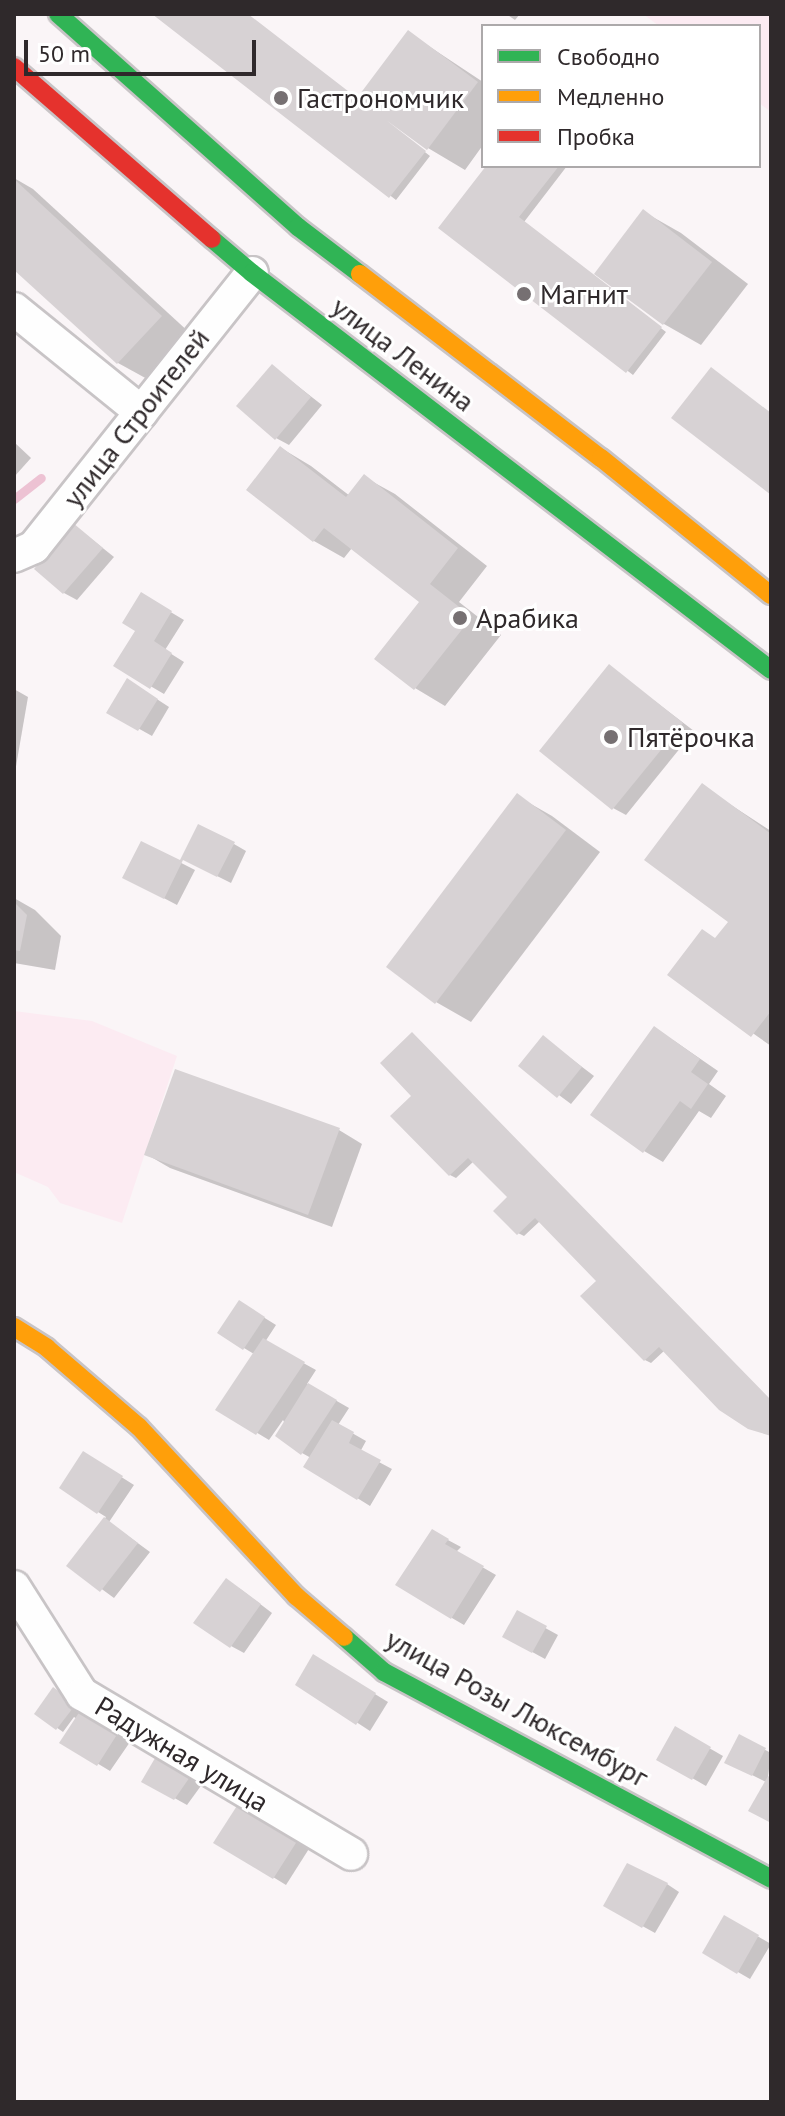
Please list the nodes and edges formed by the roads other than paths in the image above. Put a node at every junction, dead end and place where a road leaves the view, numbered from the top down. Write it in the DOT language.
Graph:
graph roads {
  1 [pos="58,14"];
  2 [pos="14,67"];
  3 [pos="252,273"];
  4 [pos="14,309"];
  5 [pos="141,412"];
  6 [pos="14,556"];
  7 [pos="771,595"];
  8 [pos="771,670"];
  9 [pos="14,1327"];
  10 [pos="14,1587"];
  11 [pos="351,1854"];
  12 [pos="771,1879"];
  1 -- 7 [label="main road, улица Ленина"];
  2 -- 3 [label="main road, улица Ленина"];
  3 -- 5 [label="street, улица Строителей"];
  3 -- 8 [label="main road, улица Ленина"];
  4 -- 5 [label="street"];
  5 -- 6 [label="street, улица Строителей"];
  9 -- 12 [label="main road, улица Розы Люксембург"];
  10 -- 11 [label="street, Радужная улица"];
}
